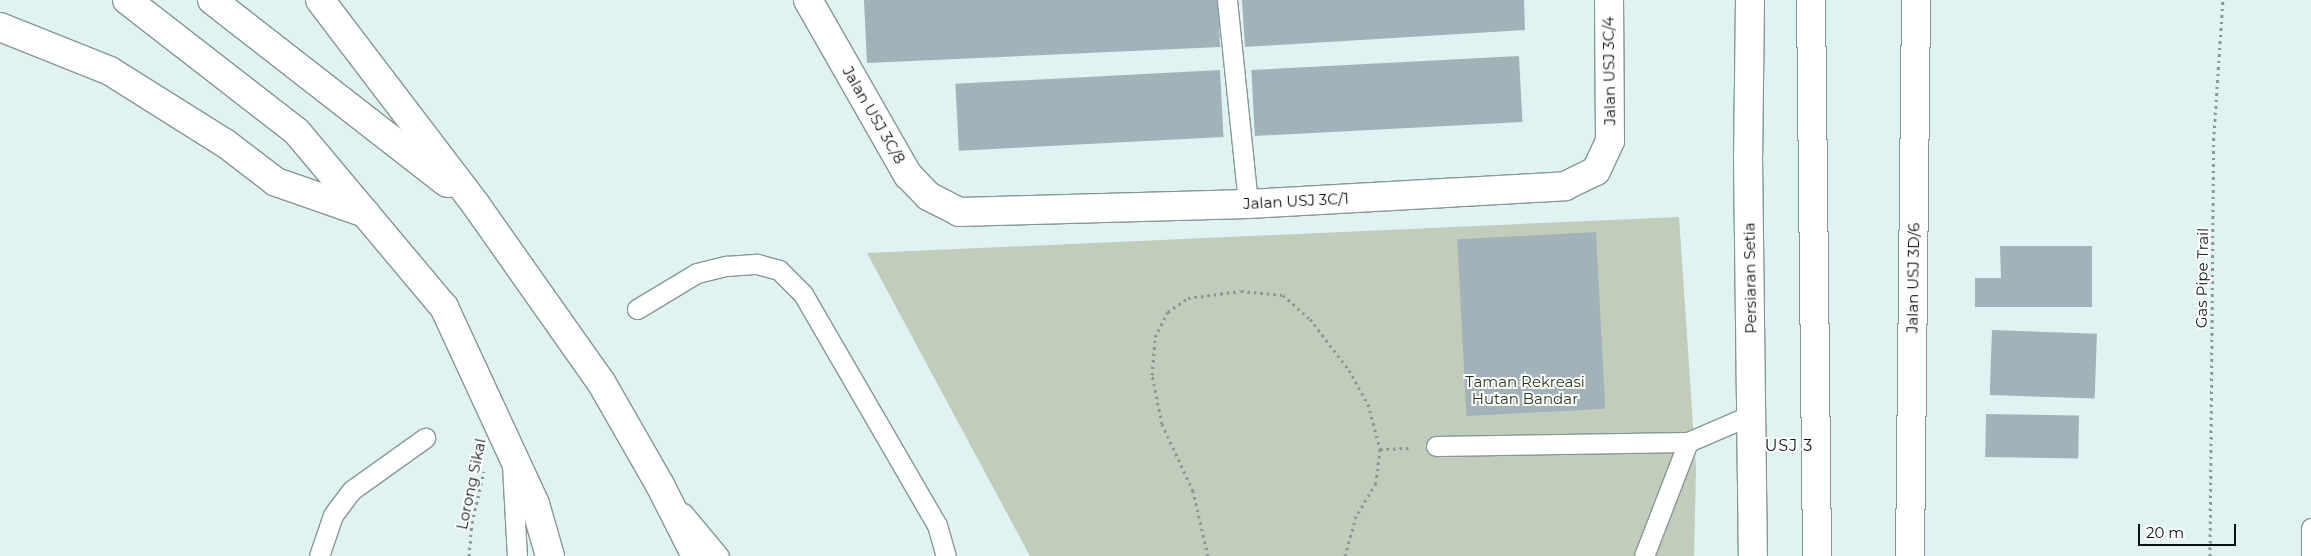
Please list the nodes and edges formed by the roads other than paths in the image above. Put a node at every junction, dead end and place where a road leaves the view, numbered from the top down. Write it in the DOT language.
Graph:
graph roads {
  1 [pos="127,0"];
  2 [pos="212,0"];
  3 [pos="320,0"];
  4 [pos="808,0"];
  5 [pos="1227,0"];
  6 [pos="1609,0"];
  7 [pos="1750,0"];
  8 [pos="1811,0"];
  9 [pos="1916,0"];
  10 [pos="0,27"];
  11 [pos="1610,141"];
  12 [pos="1248,204"];
  13 [pos="476,205"];
  14 [pos="959,212"];
  15 [pos="366,214"];
  16 [pos="637,309"];
  17 [pos="1753,414"];
  18 [pos="425,438"];
  19 [pos="1688,442"];
  20 [pos="1436,446"];
  21 [pos="512,451"];
  22 [pos="660,485"];
  23 [pos="2311,528"];
  24 [pos="2311,533"];
  25 [pos="319,556"];
  26 [pos="517,556"];
  27 [pos="550,556"];
  28 [pos="696,556"];
  29 [pos="719,556"];
  30 [pos="946,556"];
  31 [pos="1644,556"];
  32 [pos="1753,556"];
  33 [pos="1816,556"];
  34 [pos="1910,556"];
  35 [pos="2310,556"];
  1 -- 15 [label="main road"];
  2 -- 13 [label="main road"];
  3 -- 13 [label="main road"];
  4 -- 14 [label="main road, Jalan USJ 3C/8"];
  5 -- 12 [label="lane"];
  6 -- 11 [label="main road, Jalan USJ 3C/4"];
  7 -- 17 [label="main road, Persiaran Setia"];
  8 -- 33 [label="main road"];
  9 -- 34 [label="main road, Jalan USJ 3D/6"];
  10 -- 15 [label="main road"];
  11 -- 12 [label="main road, Jalan USJ 3C/1"];
  12 -- 14 [label="main road, Jalan USJ 3C/1"];
  13 -- 22 [label="main road"];
  15 -- 21 [label="main road"];
  16 -- 30 [label="lane"];
  17 -- 19 [label="lane"];
  17 -- 32 [label="main road, Persiaran Setia"];
  18 -- 25 [label="lane"];
  19 -- 20 [label="lane"];
  19 -- 31 [label="lane"];
  21 -- 26 [label="lane"];
  21 -- 27 [label="main road"];
  22 -- 28 [label="main road"];
  22 -- 29 [label="lane"];
  23 -- 24 [label="lane"];
  24 -- 35 [label="lane"];
}
